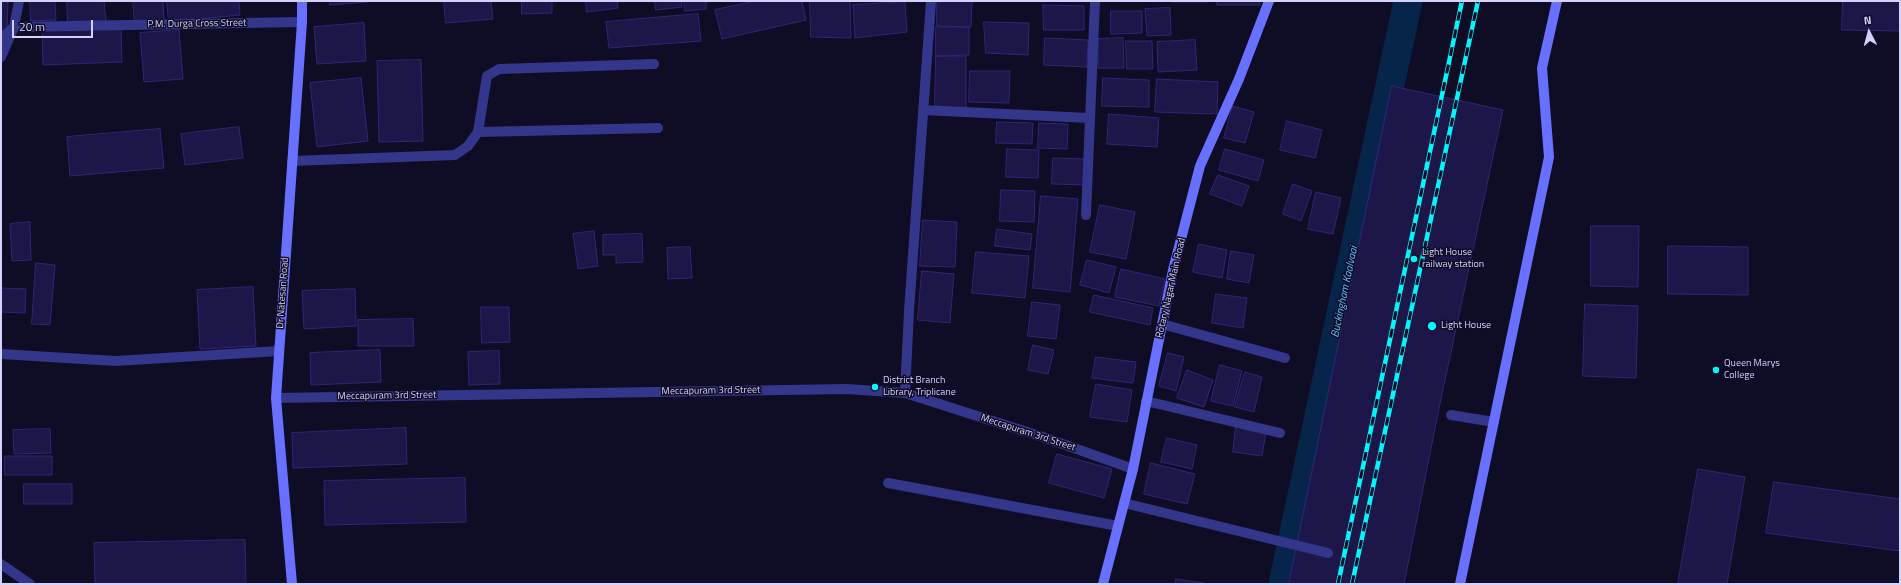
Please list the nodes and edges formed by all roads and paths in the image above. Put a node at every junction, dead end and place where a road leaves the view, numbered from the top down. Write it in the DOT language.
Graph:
graph roads {
  1 [pos="19,1"];
  2 [pos="302,1"];
  3 [pos="931,1"];
  4 [pos="1095,1"];
  5 [pos="1269,1"];
  6 [pos="1557,1"];
  7 [pos="302,22"];
  8 [pos="14,27"];
  9 [pos="1,39"];
  10 [pos="1,57"];
  11 [pos="654,64"];
  12 [pos="923,110"];
  13 [pos="1089,118"];
  14 [pos="658,128"];
  15 [pos="478,132"];
  16 [pos="292,161"];
  17 [pos="1086,215"];
  18 [pos="1162,324"];
  19 [pos="279,351"];
  20 [pos="1,354"];
  21 [pos="1285,358"];
  22 [pos="905,393"];
  23 [pos="276,398"];
  24 [pos="1146,401"];
  25 [pos="1451,416"];
  26 [pos="1494,422"];
  27 [pos="1280,433"];
  28 [pos="1133,469"];
  29 [pos="888,483"];
  30 [pos="1124,503"];
  31 [pos="1118,526"];
  32 [pos="1328,554"];
  33 [pos="1,564"];
  34 [pos="30,584"];
  35 [pos="292,584"];
  36 [pos="1104,584"];
  37 [pos="1460,584"];
  1 -- 8 [label="street"];
  2 -- 7 [label="street, Dr Natesan Road"];
  3 -- 12 [label="street"];
  4 -- 13 [label="street"];
  5 -- 18 [label="street, Rotary Nagar Main Road"];
  6 -- 26 [label="street"];
  7 -- 8 [label="street, P.M. Durga Cross Street"];
  7 -- 16 [label="street, Dr Natesan Road"];
  8 -- 9 [label="street"];
  8 -- 10 [label="street"];
  11 -- 15 [label="street"];
  12 -- 13 [label="street"];
  12 -- 22 [label="street"];
  13 -- 17 [label="street"];
  14 -- 15 [label="street"];
  15 -- 16 [label="street"];
  16 -- 19 [label="street, Dr Natesan Road"];
  18 -- 21 [label="street"];
  18 -- 24 [label="street, Rotary Nagar Main Road"];
  19 -- 20 [label="street"];
  19 -- 23 [label="street, Dr Natesan Road"];
  22 -- 23 [label="street, Meccapuram 3rd Street"];
  22 -- 28 [label="street, Meccapuram 3rd Street"];
  23 -- 35 [label="street, Dr Natesan Road"];
  24 -- 27 [label="street"];
  24 -- 28 [label="street, Rotary Nagar Main Road"];
  25 -- 26 [label="street"];
  26 -- 37 [label="street"];
  28 -- 30 [label="street, Rotary Nagar Main Road"];
  29 -- 31 [label="street"];
  30 -- 31 [label="street, Rotary Nagar Main Road"];
  30 -- 32 [label="street"];
  31 -- 36 [label="street, Rotary Nagar Main Road"];
  33 -- 34 [label="street"];
}
